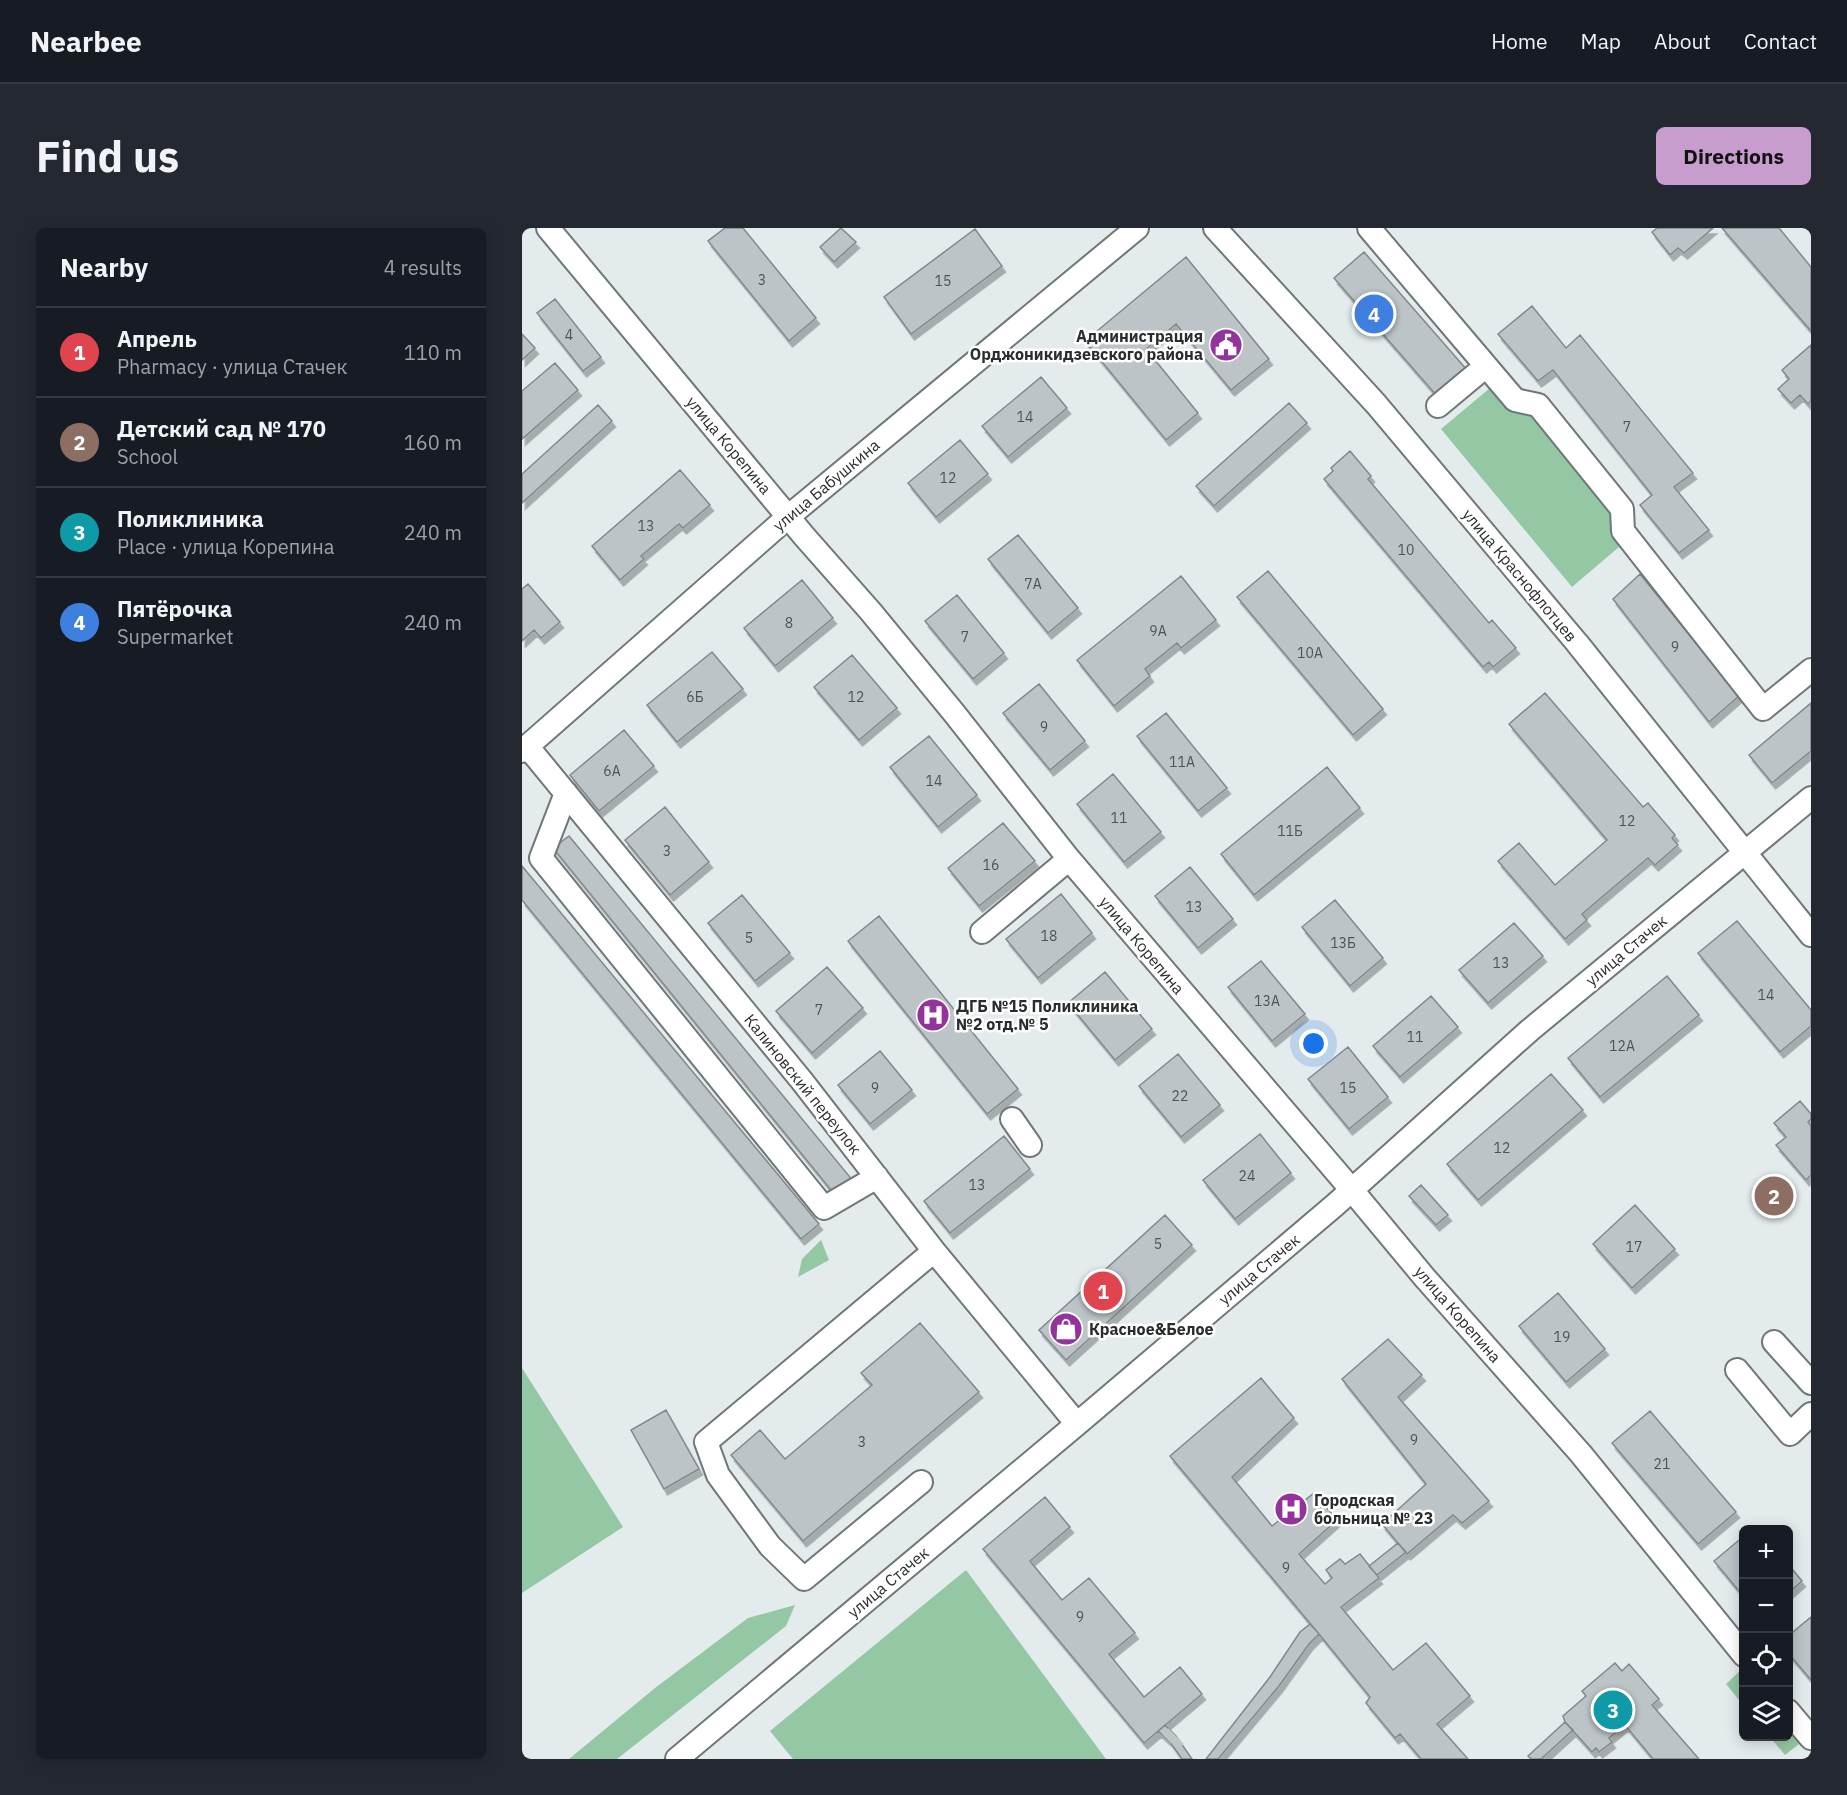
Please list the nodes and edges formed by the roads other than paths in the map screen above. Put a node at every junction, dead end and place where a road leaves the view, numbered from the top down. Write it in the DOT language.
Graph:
graph roads {
  1 [pos="548,228"];
  2 [pos="1137,228"];
  3 [pos="1215,228"];
  4 [pos="1369,228"];
  5 [pos="1486,366"];
  6 [pos="1438,406"];
  7 [pos="789,516"];
  8 [pos="1811,670"];
  9 [pos="525,748"];
  10 [pos="566,793"];
  11 [pos="1811,798"];
  12 [pos="1745,854"];
  13 [pos="1069,859"];
  14 [pos="982,932"];
  15 [pos="1811,935"];
  16 [pos="1012,1119"];
  17 [pos="1030,1145"];
  18 [pos="876,1178"];
  19 [pos="1352,1189"];
  20 [pos="934,1251"];
  21 [pos="1774,1342"];
  22 [pos="1737,1370"];
  23 [pos="1811,1383"];
  24 [pos="1811,1414"];
  25 [pos="1077,1424"];
  26 [pos="921,1482"];
  27 [pos="1739,1650"];
  28 [pos="1793,1717"];
  29 [pos="1811,1738"];
  30 [pos="677,1759"];
  1 -- 7 [label="street, улица Корепина"];
  2 -- 7 [label="street, улица Бабушкина"];
  3 -- 12 [label="street, улица Краснофлотцев"];
  4 -- 5 [label="street"];
  5 -- 6 [label="street"];
  5 -- 8 [label="street"];
  7 -- 9 [label="street, улица Бабушкина"];
  7 -- 13 [label="street, улица Корепина"];
  9 -- 10 [label="street, Калиновский переулок"];
  10 -- 18 [label="street, Калиновский переулок"];
  10 -- 18 [label="street"];
  11 -- 12 [label="street, улица Стачек"];
  12 -- 15 [label="street, улица Краснофлотцев"];
  12 -- 19 [label="street, улица Стачек"];
  13 -- 14 [label="street"];
  13 -- 19 [label="street, улица Корепина"];
  16 -- 17 [label="street"];
  18 -- 20 [label="street, Калиновский переулок"];
  19 -- 25 [label="street, улица Стачек"];
  19 -- 27 [label="street, улица Корепина"];
  20 -- 25 [label="street, Калиновский переулок"];
  20 -- 26 [label="street"];
  21 -- 23 [label="street"];
  22 -- 24 [label="street"];
  25 -- 30 [label="street, улица Стачек"];
  28 -- 29 [label="street"];
}
